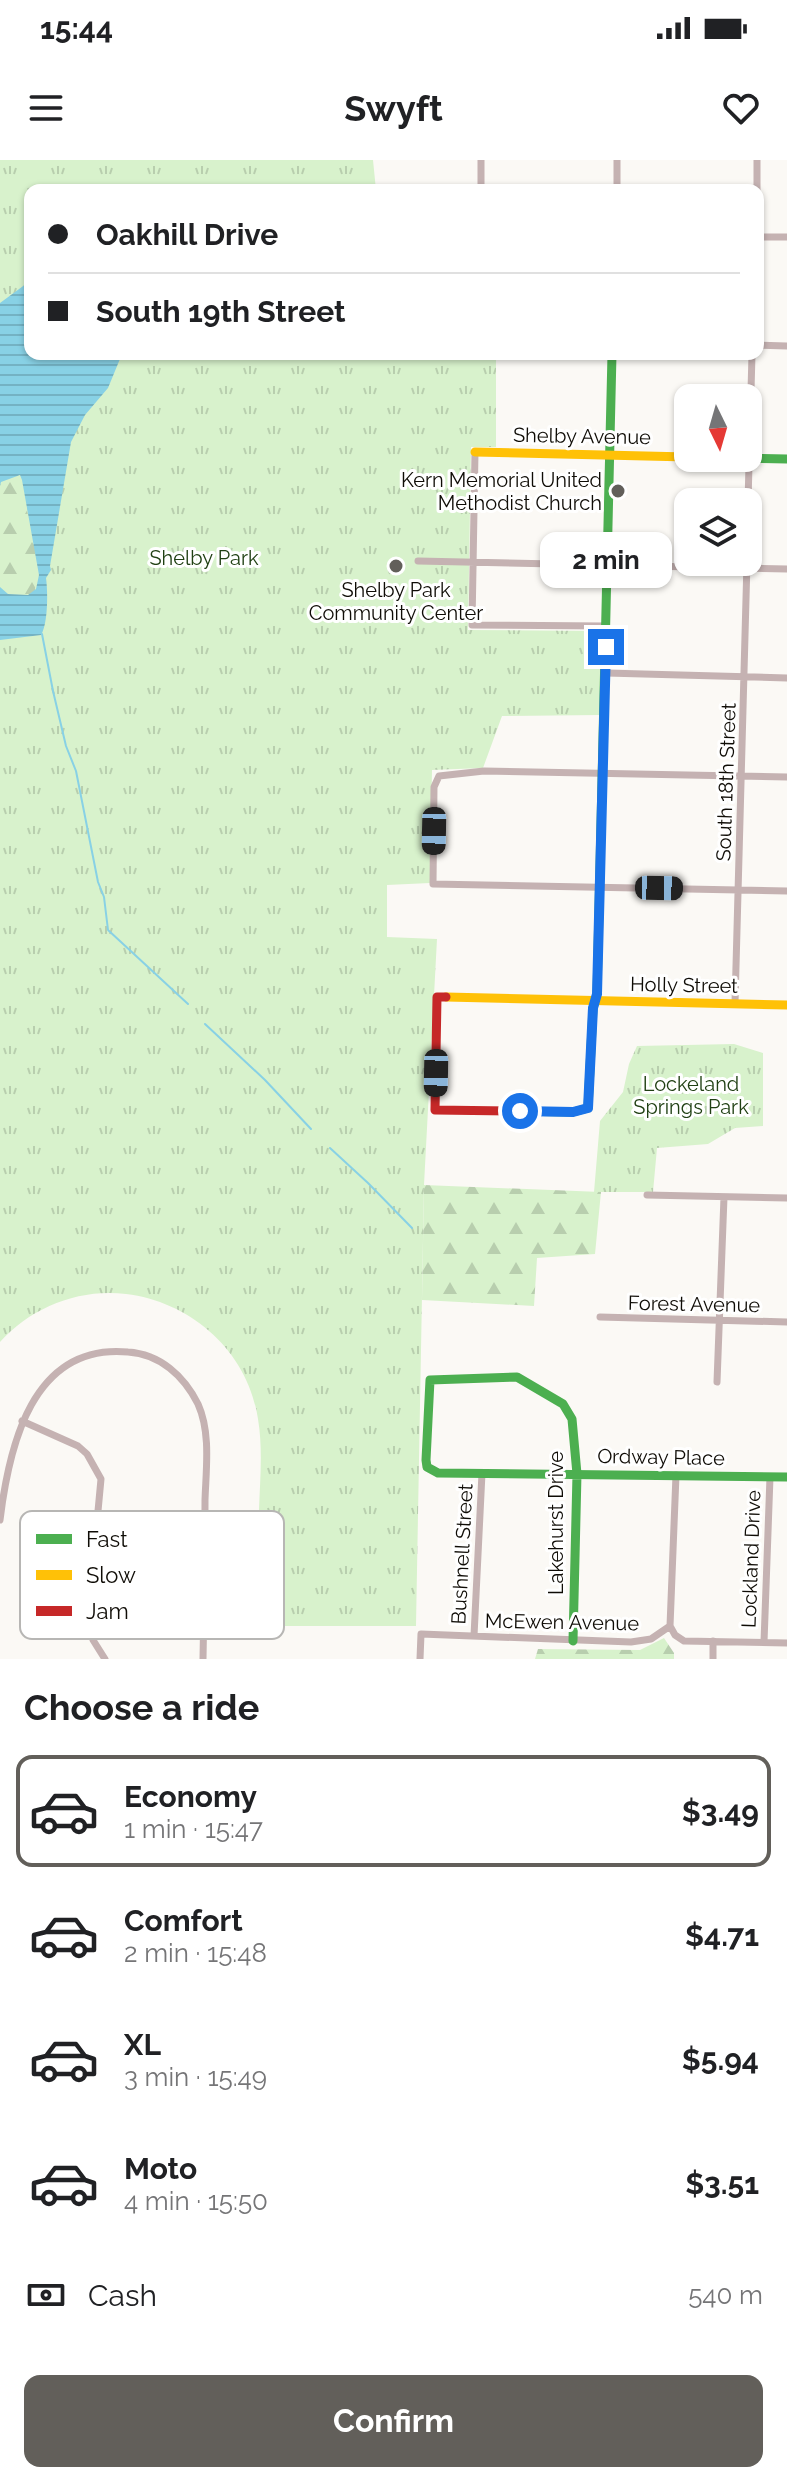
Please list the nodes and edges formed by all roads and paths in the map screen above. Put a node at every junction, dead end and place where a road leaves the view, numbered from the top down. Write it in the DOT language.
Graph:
graph roads {
  1 [pos="481,160"];
  2 [pos="617,160"];
  3 [pos="757,160"];
  4 [pos="481,184"];
  5 [pos="617,184"];
  6 [pos="757,184"];
  7 [pos="764,237"];
  8 [pos="787,237"];
  9 [pos="764,345"];
  10 [pos="787,346"];
  11 [pos="612,360"];
  12 [pos="752,360"];
  13 [pos="751,384"];
  14 [pos="475,452"];
  15 [pos="610,454"];
  16 [pos="674,456"];
  17 [pos="762,459"];
  18 [pos="787,459"];
  19 [pos="418,561"];
  20 [pos="473,562"];
  21 [pos="608,565"];
  22 [pos="674,565"];
  23 [pos="762,566"];
  24 [pos="787,569"];
  25 [pos="747,576"];
  26 [pos="606,626"];
  27 [pos="606,673"];
  28 [pos="745,677"];
  29 [pos="787,678"];
  30 [pos="603,773"];
  31 [pos="741,775"];
  32 [pos="787,777"];
  33 [pos="600,886"];
  34 [pos="738,889"];
  35 [pos="787,891"];
  36 [pos="594,1002"];
  37 [pos="735,1003"];
  38 [pos="787,1005"];
  39 [pos="647,1195"];
  40 [pos="724,1197"];
  41 [pos="787,1198"];
  42 [pos="600,1317"];
  43 [pos="719,1320"];
  44 [pos="787,1322"];
  45 [pos="717,1382"];
  46 [pos="22,1421"];
  47 [pos="438,1473"];
  48 [pos="482,1473"];
  49 [pos="577,1474"];
  50 [pos="676,1475"];
  51 [pos="770,1477"];
  52 [pos="787,1477"];
  53 [pos="98,1511"];
  54 [pos="205,1511"];
  55 [pos="0,1520"];
  56 [pos="670,1626"];
  57 [pos="474,1636"];
  58 [pos="93,1639"];
  59 [pos="203,1639"];
  60 [pos="573,1641"];
  61 [pos="713,1641"];
  62 [pos="764,1642"];
  63 [pos="787,1643"];
  64 [pos="105,1659"];
  65 [pos="203,1659"];
  66 [pos="420,1659"];
  67 [pos="713,1659"];
  1 -- 4 [label="street"];
  2 -- 5 [label="street"];
  3 -- 6 [label="street"];
  7 -- 8 [label="street"];
  9 -- 10 [label="street"];
  11 -- 15 [label="street"];
  12 -- 13 [label="street"];
  14 -- 15 [label="street, Shelby Avenue"];
  14 -- 20 [label="street"];
  15 -- 16 [label="street, Shelby Avenue"];
  15 -- 21 [label="street"];
  17 -- 18 [label="street"];
  19 -- 20 [label="street"];
  20 -- 21 [label="street"];
  20 -- 26 [label="street"];
  21 -- 22 [label="street"];
  21 -- 26 [label="street"];
  23 -- 24 [label="street"];
  25 -- 28 [label="street, South 18th Street"];
  26 -- 27 [label="street"];
  27 -- 28 [label="street"];
  27 -- 30 [label="street"];
  28 -- 29 [label="street"];
  28 -- 31 [label="street, South 18th Street"];
  30 -- 31 [label="street"];
  30 -- 33 [label="street"];
  30 -- 33 [label="street"];
  31 -- 32 [label="street"];
  31 -- 34 [label="street, South 18th Street"];
  33 -- 34 [label="street"];
  33 -- 36 [label="street"];
  34 -- 35 [label="street"];
  34 -- 37 [label="street, South 18th Street"];
  36 -- 36 [label="street, Holly Street"];
  36 -- 37 [label="street, Holly Street"];
  37 -- 38 [label="street, Holly Street"];
  39 -- 40 [label="street"];
  40 -- 41 [label="street"];
  40 -- 43 [label="street"];
  42 -- 43 [label="street, Forest Avenue"];
  43 -- 44 [label="street, Forest Avenue"];
  43 -- 45 [label="street"];
  46 -- 53 [label="street"];
  46 -- 54 [label="street"];
  46 -- 55 [label="street"];
  47 -- 48 [label="street, Ordway Place"];
  47 -- 49 [label="street, Lakehurst Drive"];
  48 -- 49 [label="street, Ordway Place"];
  48 -- 57 [label="street, Bushnell Street"];
  49 -- 50 [label="street, Ordway Place"];
  49 -- 60 [label="street, Lakehurst Drive"];
  50 -- 51 [label="street, Ordway Place"];
  50 -- 56 [label="street"];
  51 -- 52 [label="street, Ordway Place"];
  51 -- 62 [label="street, Lockland Drive"];
  56 -- 60 [label="street, McEwen Avenue"];
  56 -- 61 [label="street"];
  57 -- 60 [label="street, McEwen Avenue"];
  57 -- 66 [label="street, McEwen Avenue"];
  58 -- 64 [label="street"];
  59 -- 65 [label="street"];
  61 -- 62 [label="street"];
  61 -- 67 [label="street"];
  62 -- 63 [label="street"];
}
